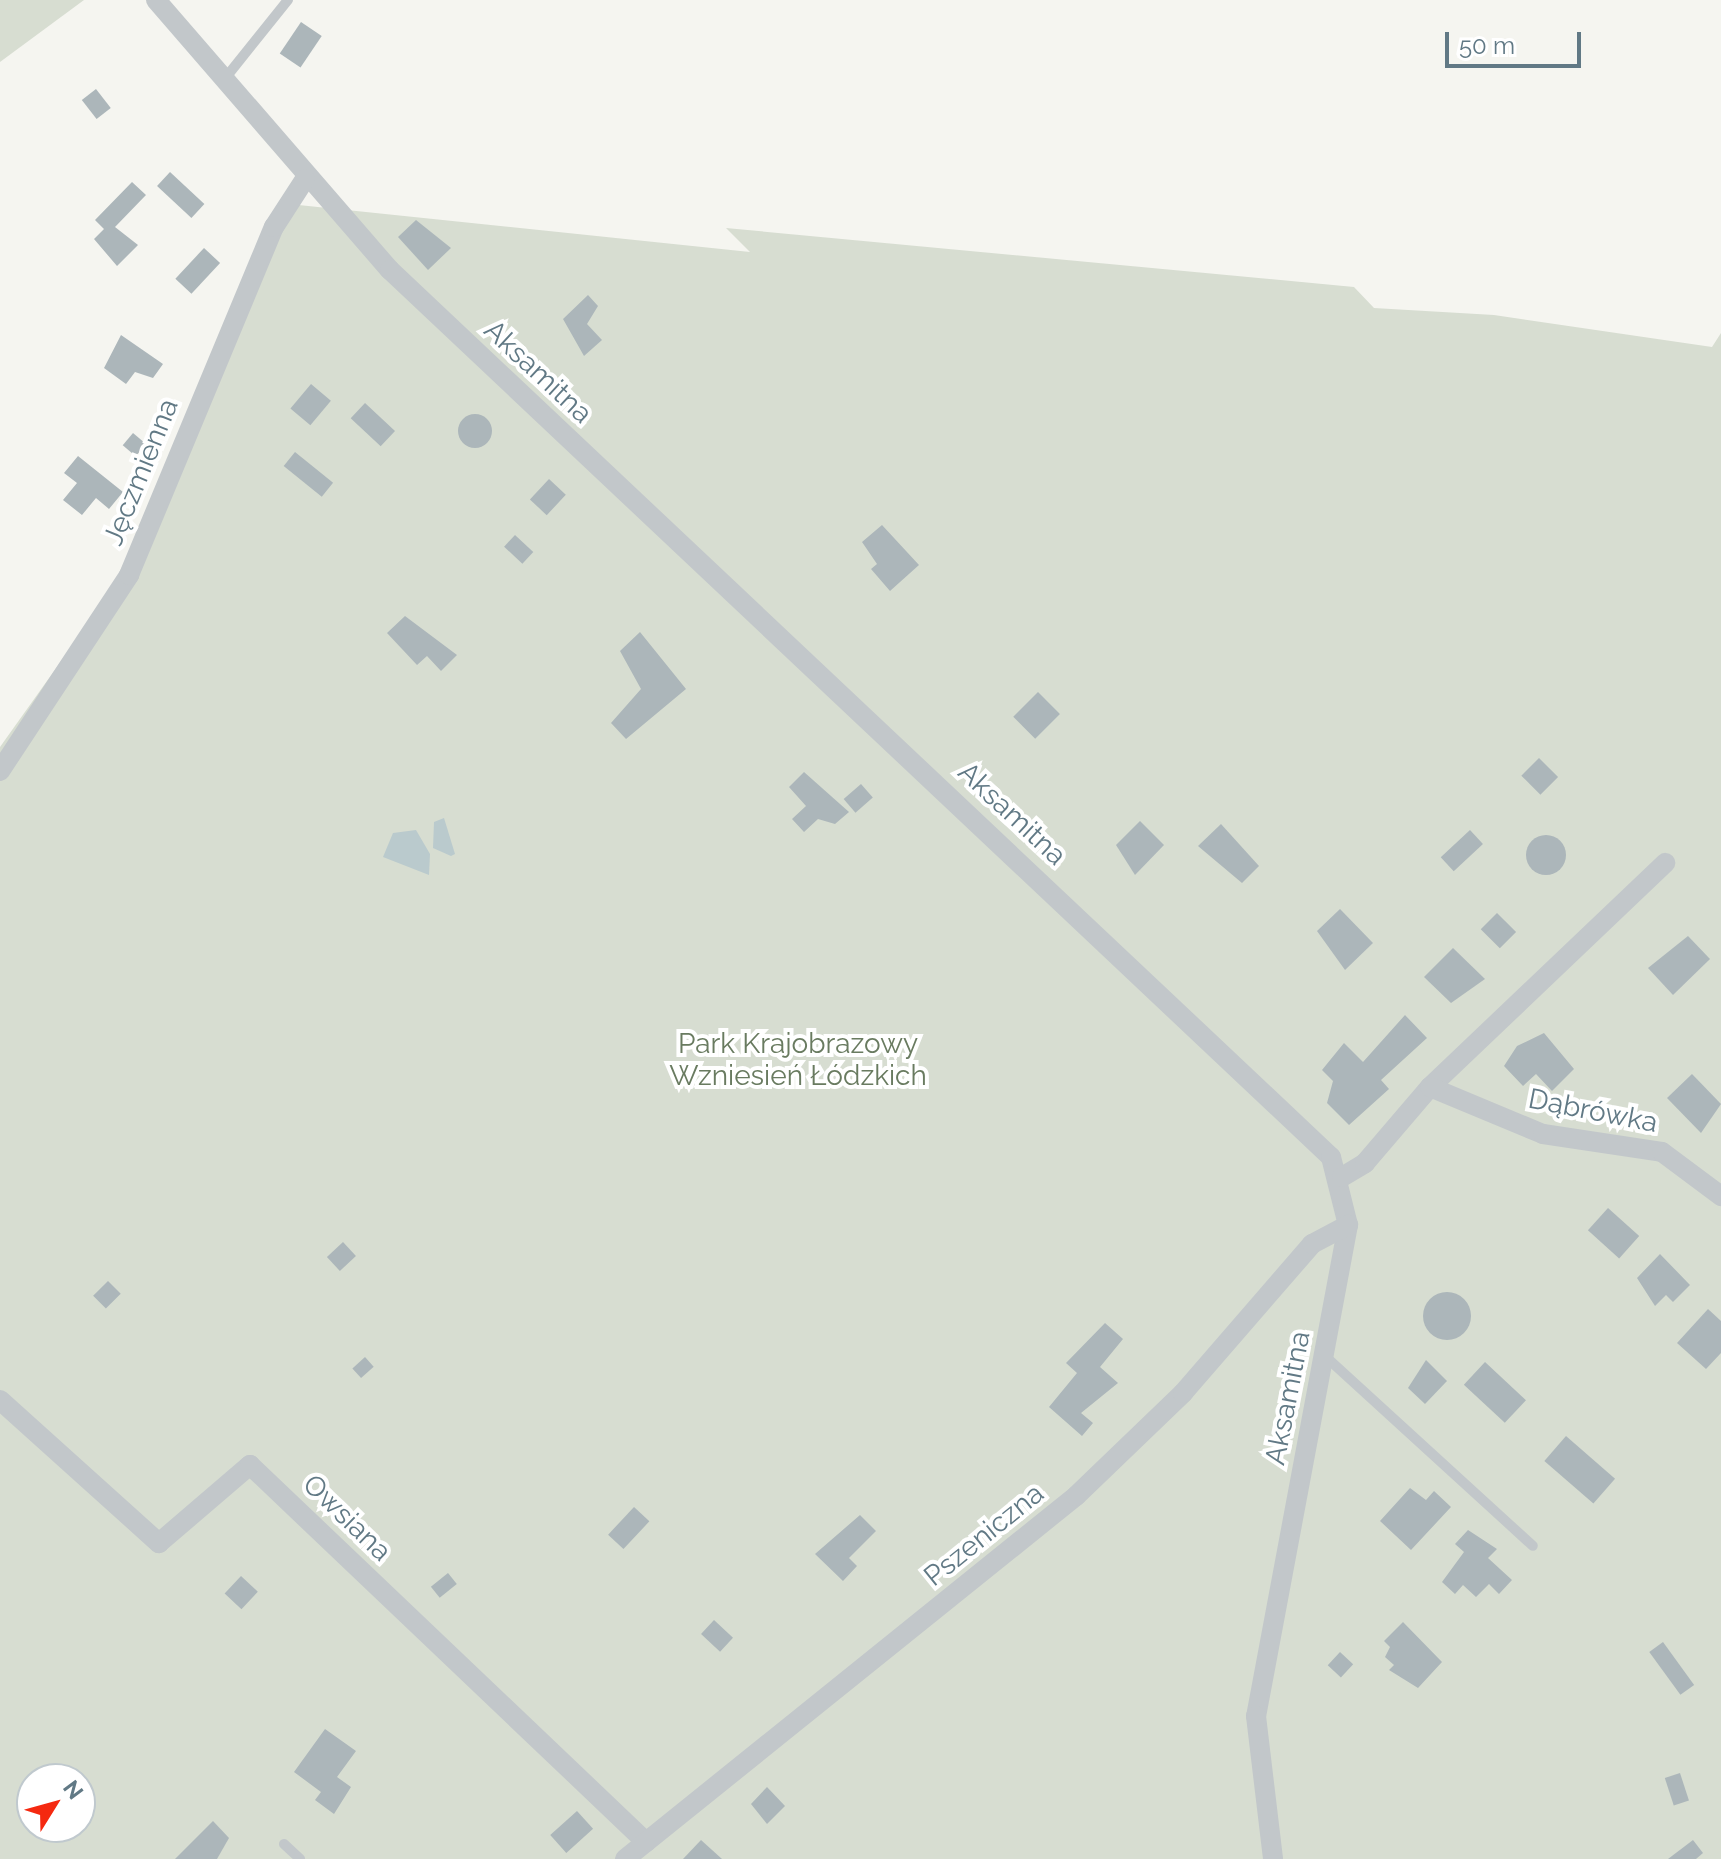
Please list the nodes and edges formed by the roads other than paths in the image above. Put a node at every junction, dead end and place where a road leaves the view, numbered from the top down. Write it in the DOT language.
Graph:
graph roads {
  1 [pos="156,0"];
  2 [pos="288,0"];
  3 [pos="221,82"];
  4 [pos="305,179"];
  5 [pos="0,771"];
  6 [pos="1665,863"];
  7 [pos="1430,1087"];
  8 [pos="1342,1177"];
  9 [pos="1721,1196"];
  10 [pos="1348,1225"];
  11 [pos="1326,1357"];
  12 [pos="0,1400"];
  13 [pos="1533,1546"];
  14 [pos="646,1842"];
  15 [pos="284,1844"];
  16 [pos="300,1859"];
  17 [pos="625,1859"];
  18 [pos="1273,1859"];
  1 -- 3 [label="street, Aksamitna"];
  2 -- 3 [label="lane"];
  3 -- 4 [label="street, Aksamitna"];
  4 -- 5 [label="street, Jęczmienna"];
  4 -- 8 [label="street, Aksamitna"];
  6 -- 7 [label="street"];
  7 -- 8 [label="street"];
  7 -- 9 [label="street, Dąbrówka"];
  8 -- 10 [label="street, Aksamitna"];
  10 -- 11 [label="street, Aksamitna"];
  10 -- 14 [label="street, Pszeniczna"];
  11 -- 13 [label="lane"];
  11 -- 18 [label="street, Aksamitna"];
  12 -- 14 [label="street, Owsiana"];
  14 -- 17 [label="street, Pszeniczna"];
  15 -- 16 [label="lane"];
}
